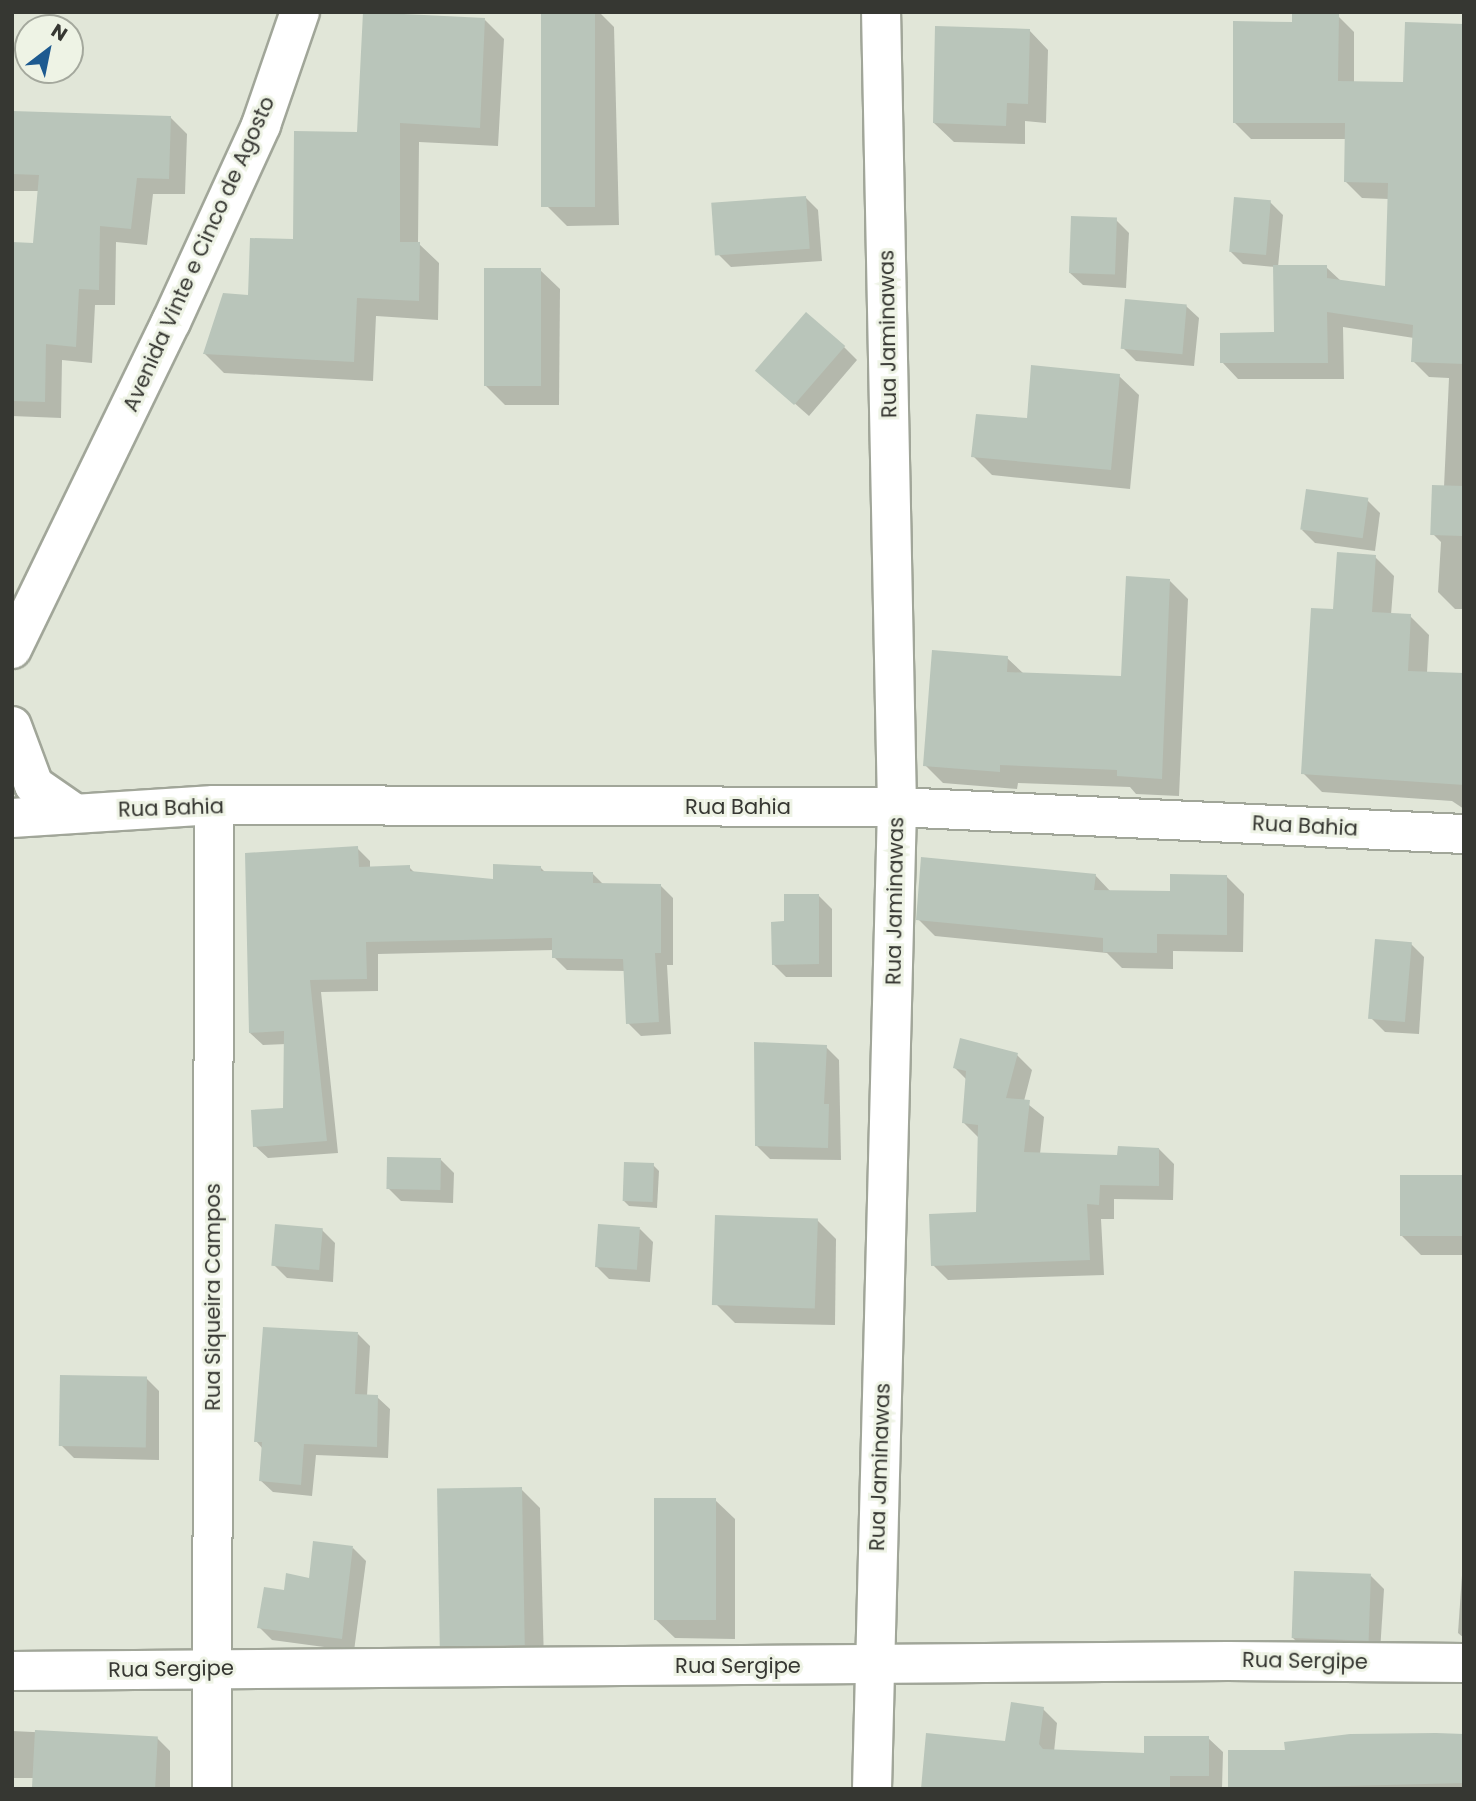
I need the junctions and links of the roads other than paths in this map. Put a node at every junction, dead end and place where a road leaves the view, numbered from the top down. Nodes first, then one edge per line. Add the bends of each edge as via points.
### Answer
1 (300, 12) edge
2 (881, 12) edge
3 (107, 455) junction
4 (12, 595) edge
5 (12, 649) edge
6 (12, 726) edge
7 (214, 805) junction
8 (897, 807) junction
9 (73, 812) junction
10 (12, 818) edge
11 (1464, 834) edge
12 (1464, 1663) edge
13 (875, 1667) junction
14 (213, 1668) junction
15 (12, 1671) edge
16 (212, 1789) edge
17 (872, 1789) edge

1 - 3 street, Avenida Vinte e Cinco de Agosto via 261,125
2 - 8 street, Rua Jaminawas
3 - 4 street, Avenida Vinte e Cinco de Agosto
3 - 5 street, Avenida Vinte e Cinco de Agosto
6 - 9 street via 34,785
7 - 8 street, Rua Bahia
7 - 9 street, Rua Bahia
7 - 14 street, Rua Siqueira Campos
8 - 11 street, Rua Bahia
8 - 13 street, Rua Jaminawas
9 - 10 street, Rua Bahia
12 - 13 street, Rua Sergipe via 1228,1661
13 - 14 street, Rua Sergipe
13 - 17 street, Rua Jaminawas
14 - 15 street, Rua Sergipe
14 - 16 street, Rua Siqueira Campos

